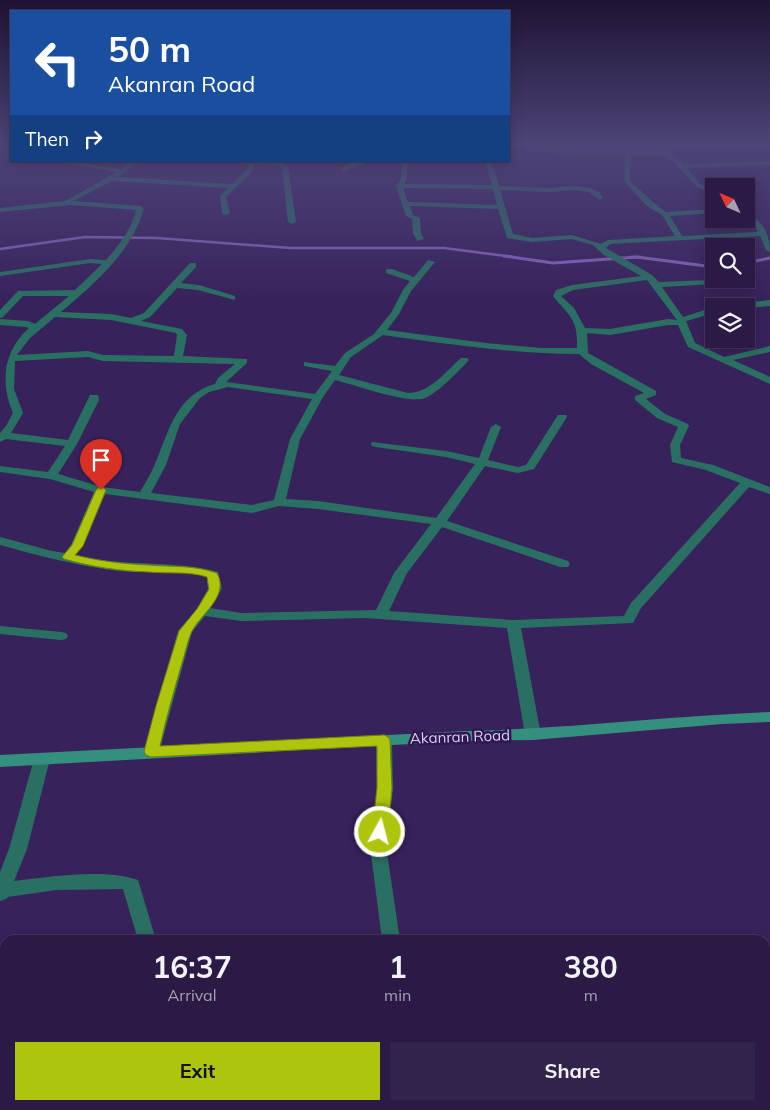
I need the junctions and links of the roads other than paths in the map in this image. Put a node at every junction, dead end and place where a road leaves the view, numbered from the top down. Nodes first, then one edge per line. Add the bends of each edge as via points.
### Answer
1 (79, 197) edge
2 (223, 197) edge
3 (289, 197) edge
4 (403, 197) edge
5 (499, 197) edge
6 (643, 197) edge
7 (69, 202) junction
8 (405, 204) junction
9 (500, 206) junction
10 (0, 210) edge
11 (705, 212) edge
12 (226, 213) dead end
13 (665, 214) junction
14 (755, 221) edge
15 (292, 222) dead end
16 (764, 234) junction
17 (680, 239) junction
18 (420, 240) dead end
19 (601, 248) junction
20 (770, 250) edge
21 (431, 262) dead end
22 (107, 263) junction
23 (193, 264) dead end
24 (389, 270) dead end
25 (0, 274) edge
26 (649, 277) junction
27 (415, 280) junction
28 (705, 282) edge
29 (175, 285) junction
30 (657, 285) junction
31 (76, 293) junction
32 (232, 298) dead end
33 (770, 303) edge
34 (755, 305) edge
35 (705, 313) edge
36 (53, 314) junction
37 (0, 315) edge
38 (132, 321) junction
39 (0, 322) edge
40 (680, 322) junction
41 (35, 328) junction
42 (582, 330) junction
43 (380, 332) junction
44 (770, 349) edge
45 (582, 351) junction
46 (0, 356) edge
47 (12, 357) junction
48 (178, 359) junction
49 (464, 360) dead end
50 (722, 360) junction
51 (307, 364) dead end
52 (334, 372) junction
53 (770, 381) edge
54 (220, 386) junction
55 (94, 397) dead end
56 (318, 397) junction
57 (5, 403) edge
58 (562, 417) dead end
59 (496, 427) dead end
60 (2, 437) edge
61 (72, 444) junction
62 (376, 444) dead end
63 (482, 462) junction
64 (0, 469) edge
65 (51, 476) junction
66 (747, 482) junction
67 (101, 490) junction
68 (770, 491) edge
69 (144, 495) junction
70 (279, 502) junction
71 (439, 522) junction
72 (0, 541) edge
73 (68, 557) junction
74 (564, 564) dead end
75 (202, 611) junction
76 (381, 614) junction
77 (513, 624) junction
78 (0, 630) edge
79 (61, 636) dead end
80 (770, 717) edge
81 (533, 735) junction
82 (384, 740) junction
83 (151, 752) junction
84 (42, 759) junction
85 (0, 760) edge
86 (1, 892) edge
87 (146, 935) edge
88 (390, 935) edge

1 - 7 street
2 - 12 street
3 - 15 street
4 - 8 street
5 - 9 street
6 - 13 street
7 - 10 street
7 - 22 street via 140,208 133,229
8 - 9 street
8 - 18 street via 410,216 416,218
9 - 19 street via 503,223 510,236 532,240 572,237 596,243
11 - 13 street
13 - 17 street
14 - 16 street
16 - 17 street
16 - 20 street
17 - 19 street via 608,242
19 - 26 street
21 - 27 street
22 - 25 street via 90,261
22 - 31 street
23 - 29 street
24 - 27 street
26 - 30 street
26 - 42 street via 559,292 556,296 571,310
27 - 43 street
28 - 30 street
29 - 32 street
29 - 38 street via 146,315
30 - 40 street
31 - 36 street
31 - 37 street via 21,293
33 - 34 street
35 - 40 street
36 - 38 street
36 - 41 street
38 - 48 street via 179,331 182,335
39 - 41 street
40 - 42 street via 610,332
40 - 50 street via 691,345
41 - 47 street
42 - 45 street
43 - 45 street via 486,346
43 - 52 street via 348,355
44 - 50 street
45 - 66 street via 594,362 652,393 639,398 661,416 684,426 675,445 676,460 709,467
46 - 47 street
47 - 48 street via 88,354 103,358
47 - 57 street
48 - 54 street via 244,361 221,380
49 - 52 street via 421,396 408,396
50 - 53 street
51 - 52 street
52 - 56 street
54 - 56 street via 228,384
54 - 69 street via 205,390 187,407
55 - 61 street
56 - 70 street via 295,439
57 - 60 street via 18,413
58 - 63 street via 530,468 518,470
59 - 63 street
60 - 61 street
61 - 65 street
62 - 63 street
63 - 71 street
64 - 65 street
65 - 67 street
66 - 68 street
66 - 77 street via 636,606 628,620
67 - 69 street
67 - 73 street via 77,546
69 - 70 street via 252,509
70 - 71 street
71 - 74 street
71 - 76 street via 390,590
72 - 73 street
73 - 75 street via 95,564 199,570 213,576 215,589
75 - 76 street via 241,617
75 - 83 street via 186,631
76 - 77 street
77 - 81 street
78 - 79 street
80 - 81 main road, Akanran Road
81 - 82 main road, Akanran Road
82 - 83 main road, Akanran Road
82 - 88 street via 385,788 378,846
83 - 84 main road, Akanran Road
84 - 85 main road, Akanran Road
84 - 86 street via 18,849
86 - 87 street via 56,883 123,882 132,885

